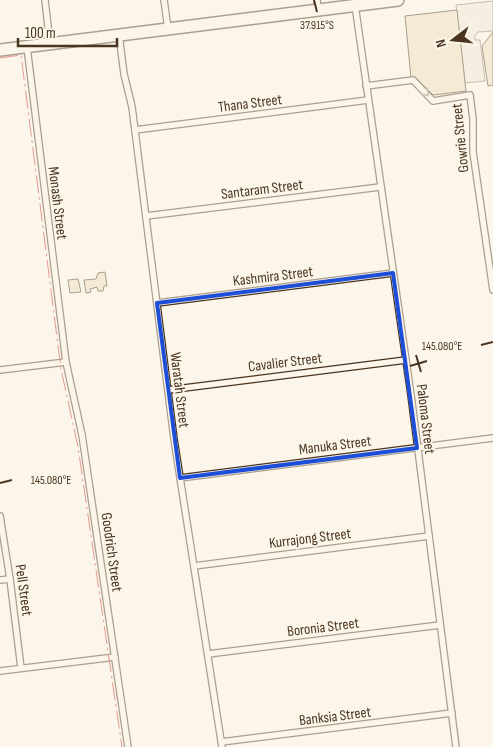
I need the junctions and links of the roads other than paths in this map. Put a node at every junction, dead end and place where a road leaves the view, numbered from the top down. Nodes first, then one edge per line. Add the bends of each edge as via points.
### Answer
1 (45, 0) edge
2 (164, 0) edge
3 (398, 0) edge
4 (317, 5) edge
5 (355, 5) junction
6 (168, 29) junction
7 (119, 35) junction
8 (50, 44) junction
9 (27, 47) junction
10 (0, 50) edge
11 (366, 86) junction
12 (368, 100) junction
13 (135, 130) junction
14 (380, 187) junction
15 (146, 216) junction
16 (393, 273) junction
17 (493, 290) edge
18 (157, 303) junction
19 (406, 360) junction
20 (66, 362) junction
21 (0, 370) edge
22 (168, 390) junction
23 (493, 438) edge
24 (417, 448) junction
25 (180, 478) junction
26 (0, 516) edge
27 (429, 536) junction
28 (194, 566) junction
29 (10, 579) junction
30 (0, 580) edge
31 (440, 625) junction
32 (208, 654) junction
33 (115, 657) junction
34 (21, 668) junction
35 (0, 670) edge
36 (452, 713) junction
37 (222, 745) edge
38 (128, 747) edge
39 (456, 747) edge

1 - 8 street
2 - 6 street
3 - 5 highway
4 - 5 highway
4 - 6 highway
5 - 11 street, Paloma Street
6 - 7 highway
7 - 8 highway
7 - 13 street, Waratah Street
8 - 9 highway
9 - 10 highway
9 - 20 street, Monash Street
11 - 12 street, Paloma Street
11 -> 17 street, Gowrie Street via 413,80 433,101 470,96 473,152
12 - 13 street, Thana Street
12 - 14 street, Paloma Street
13 - 15 street, Waratah Street
14 - 15 street, Santaram Street
14 - 16 street, Paloma Street
15 - 18 street, Waratah Street
16 - 18 street, Kashmira Street
16 - 19 street, Paloma Street
18 - 22 street, Waratah Street
19 - 22 street, Cavalier Street
19 - 24 street, Paloma Street
20 - 21 street
20 - 33 street, Goodrich Street via 82,435
22 - 25 street, Waratah Street
23 - 24 street, Manuka Street
24 - 25 street, Manuka Street
24 - 27 street, Paloma Street
25 - 28 street, Waratah Street
26 - 29 street, Pell Street
27 - 28 street, Kurrajong Street
27 - 31 street, Paloma Street
28 - 32 street, Waratah Street
29 - 30 street
29 - 34 street, Pell Street
31 - 32 street, Boronia Street
31 - 36 street, Paloma Street
32 - 37 street, Waratah Street
33 - 34 street
33 - 38 street, Goodrich Street
34 - 35 street
36 - 37 street, Banksia Street
36 - 39 street, Paloma Street

